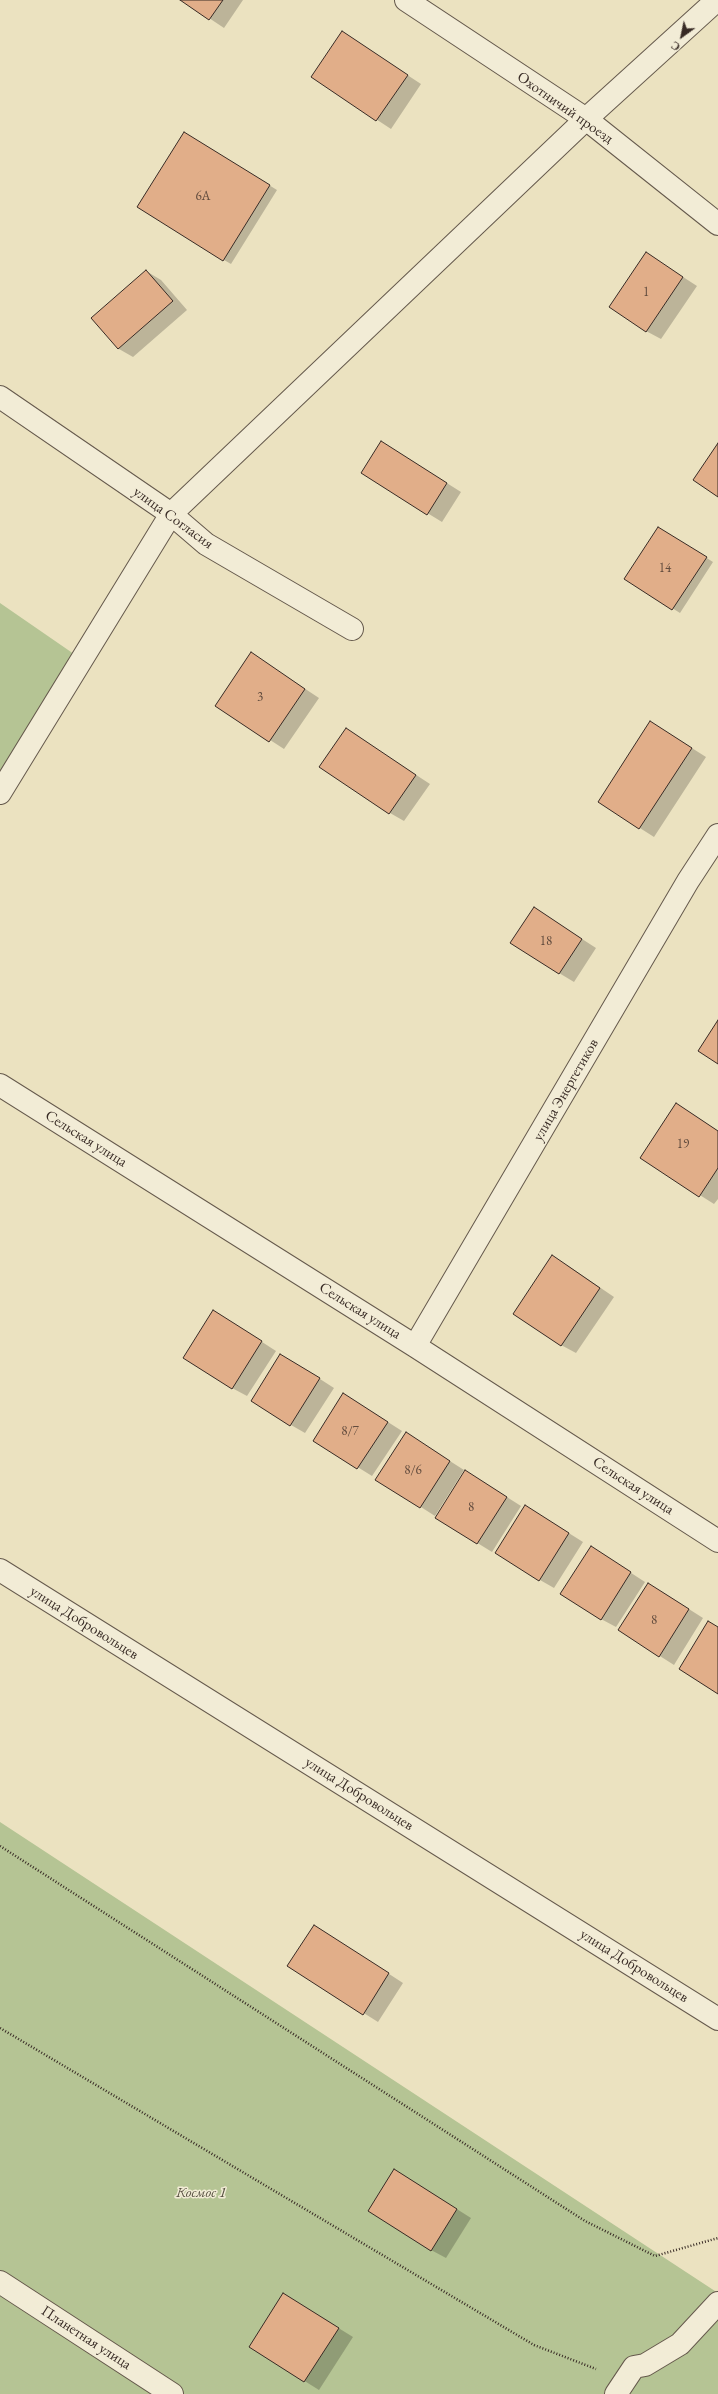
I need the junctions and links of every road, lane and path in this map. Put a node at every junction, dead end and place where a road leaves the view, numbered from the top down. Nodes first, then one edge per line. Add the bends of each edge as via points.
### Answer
1 (406, 0) edge
2 (717, 0) edge
3 (586, 119) junction
4 (718, 224) edge
5 (0, 397) edge
6 (171, 514) junction
7 (352, 630) dead end
8 (0, 793) edge
9 (718, 835) edge
10 (0, 1086) edge
11 (415, 1346) junction
12 (718, 1541) edge
13 (0, 1570) edge
14 (0, 1846) edge
15 (718, 2019) edge
16 (0, 2028) edge
17 (718, 2238) edge
18 (0, 2282) edge
19 (718, 2304) edge
20 (634, 2367) junction
21 (172, 2394) edge
22 (616, 2394) edge

1 - 3 street, Охотничий проезд
2 - 3 street
3 - 4 street, Охотничий проезд
3 - 6 street
5 - 6 street, улица Согласия
6 - 7 street, улица Согласия via 206,544
6 - 8 street
9 - 11 street, улица Энергетиков via 688,881
10 - 11 street, Сельская улица
11 - 12 street, Сельская улица
13 - 15 street, улица Добровольцев
14 - 17 path via 585,2221 655,2256
16 - 20 path via 534,2345 606,2372
18 - 21 street, Планетная улица
19 - 20 street via 680,2344 645,2365
20 - 22 street

